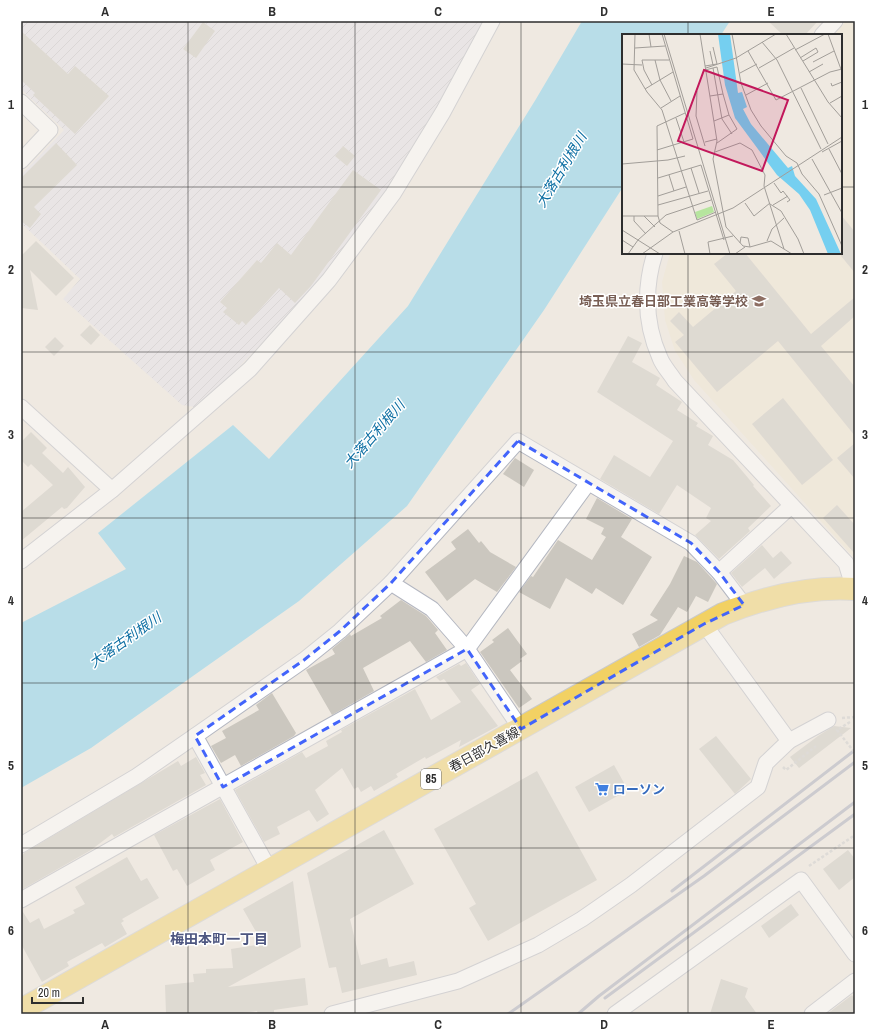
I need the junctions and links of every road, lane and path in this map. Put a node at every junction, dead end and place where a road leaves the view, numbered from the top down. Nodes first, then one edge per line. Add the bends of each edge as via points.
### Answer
1 (492, 21) edge
2 (835, 21) edge
3 (823, 34) edge
4 (21, 102) edge
5 (21, 161) edge
6 (655, 254) edge
7 (21, 407) edge
8 (588, 482) junction
9 (112, 490) junction
10 (791, 506) junction
11 (21, 561) edge
12 (719, 572) junction
13 (391, 583) junction
14 (855, 589) edge
15 (744, 605) junction
16 (704, 624) junction
17 (467, 650) junction
18 (846, 718) dead end
19 (828, 720) dead end
20 (521, 729) junction
21 (195, 736) junction
22 (789, 741) junction
23 (855, 753) edge
24 (223, 787) junction
25 (855, 835) edge
26 (21, 845) edge
27 (269, 869) junction
28 (801, 880) junction
29 (21, 900) edge
30 (855, 954) edge
31 (855, 981) edge
32 (21, 1010) edge
33 (332, 1014) edge
34 (615, 1014) edge
35 (812, 1014) edge

1 - 9 street via 443,112 393,194 329,280 250,369
2 - 3 street
4 - 5 street via 50,130
6 - 10 street via 648,284 647,309 651,333 660,359 675,381
7 - 9 street
8 - 12 street via 691,543
8 - 13 street via 518,441
8 - 17 street
9 - 11 street
10 - 12 street
10 - 14 street via 846,563
12 - 15 street
13 - 17 street via 432,609
13 - 21 street via 340,631 304,660
14 - 15 main road, 春日部久喜線 / 85 via 811,589
15 - 16 main road, 春日部久喜線 / 85
16 - 20 main road, 春日部久喜線 / 85
16 - 22 street
17 - 20 street
17 - 24 street
18 - 23 path, bridge via 850,722 837,730
19 - 22 street
20 - 27 main road, 春日部久喜線 / 85
21 - 24 street
21 - 26 street via 137,776
22 - 33 street via 766,763 758,787 631,885 582,919 538,945 458,981
24 - 27 street
24 - 29 street
25 - 28 path via 805,870
27 - 32 main road, 春日部久喜線 / 85
28 - 30 street
28 - 34 street
31 - 35 street

